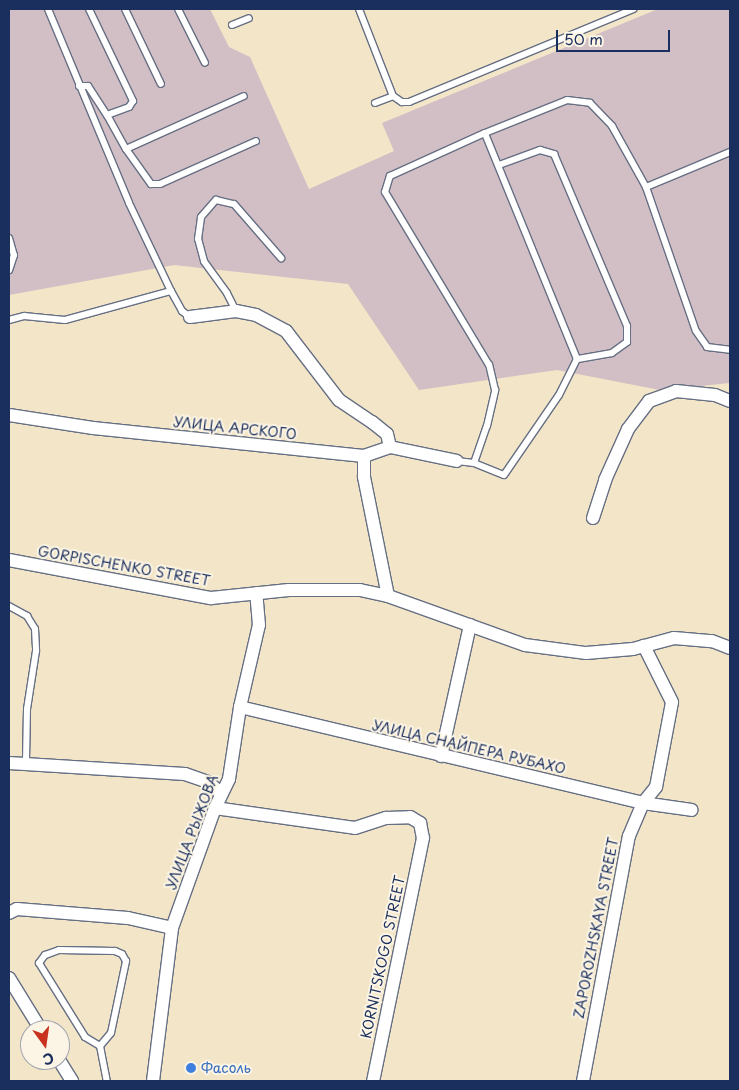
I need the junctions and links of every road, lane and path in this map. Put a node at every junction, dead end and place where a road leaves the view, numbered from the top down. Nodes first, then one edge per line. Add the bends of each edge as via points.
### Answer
1 (48, 9) edge
2 (89, 9) edge
3 (125, 9) edge
4 (178, 9) edge
5 (359, 9) edge
6 (634, 9) edge
7 (249, 18) dead end
8 (232, 26) dead end
9 (205, 63) dead end
10 (161, 84) dead end
11 (79, 86) junction
12 (244, 96) dead end
13 (393, 96) junction
14 (375, 103) dead end
15 (108, 115) junction
16 (485, 133) junction
17 (256, 141) dead end
18 (126, 149) junction
19 (730, 152) edge
20 (498, 165) junction
21 (646, 187) junction
22 (9, 238) edge
23 (281, 258) dead end
24 (9, 270) edge
25 (171, 291) junction
26 (236, 311) junction
27 (190, 317) joint
28 (9, 320) edge
29 (730, 350) edge
30 (577, 359) junction
31 (730, 401) edge
32 (9, 415) edge
33 (390, 447) junction
34 (364, 456) junction
35 (457, 461) joint
36 (474, 463) junction
37 (593, 518) dead end
38 (9, 560) edge
39 (256, 593) junction
40 (388, 596) junction
41 (9, 606) edge
42 (470, 625) junction
43 (644, 646) junction
44 (730, 648) edge
45 (240, 707) junction
46 (441, 756) junction
47 (9, 762) edge
48 (26, 763) junction
49 (222, 794) junction
50 (642, 803) junction
51 (215, 808) junction
52 (692, 810) dead end
53 (9, 913) edge
54 (172, 928) junction
55 (9, 978) edge
56 (35, 1020) edge
57 (100, 1046) junction
58 (65, 1070) edge
59 (72, 1081) edge
60 (107, 1081) edge
61 (153, 1081) edge
62 (373, 1081) edge
63 (583, 1081) edge

1 - 11 lane
2 - 15 lane via 133,102 129,107
3 - 10 lane
4 - 9 lane
5 - 13 lane
6 - 13 lane via 409,102
7 - 8 lane
11 - 15 lane via 88,86
11 - 25 lane
12 - 18 lane
13 - 14 lane
15 - 18 lane
16 - 20 lane
16 - 21 lane via 567,100 590,103 612,126
16 - 36 lane via 390,176 385,192 489,365 495,390
17 - 18 lane via 160,184 151,184
19 - 21 lane
20 - 30 lane
20 - 30 lane via 540,150 554,154 627,326 627,342 612,353
21 - 29 lane via 696,331 707,347
22 - 24 lane via 14,255
23 - 26 lane via 234,204 216,200 201,217 198,239 204,261
25 - 27 lane via 182,311
25 - 28 lane via 64,320 24,316
26 - 27 street
26 - 33 street via 256,315 286,331 339,400 387,434
30 - 36 lane via 559,395 504,475
31 - 37 street via 715,395 676,391 650,401 628,429
32 - 34 street, УЛИЦА АРСКОГО via 93,428
33 - 34 street, УЛИЦА АРСКОГО
33 - 35 street
34 - 40 street via 364,477
35 - 36 lane
38 - 39 street, GORPISCHENKO STREET via 211,598
39 - 40 street, GORPISCHENKO STREET via 360,590
39 - 45 street, УЛИЦА РЫЖОВА via 259,625
40 - 42 street, GORPISCHENKO STREET
41 - 48 lane via 27,616 35,630 36,651 27,709
42 - 43 street, GORPISCHENKO STREET via 525,645 577,652
42 - 46 street
43 - 44 street, GORPISCHENKO STREET via 674,638 712,641
43 - 50 street, ZAPOROZHSKAYA STREET via 672,702 656,787
45 - 46 street, УЛИЦА СНАЙПЕРА РУБАХО
45 - 49 street, УЛИЦА РЫЖОВА via 229,779
46 - 50 street, УЛИЦА СНАЙПЕРА РУБАХО
47 - 48 street
48 - 49 street via 185,774 208,782
49 - 51 street, УЛИЦА РЫЖОВА
50 - 52 street, УЛИЦА СНАЙПЕРА РУБАХО
50 - 63 street, ZAPOROZHSKAYA STREET via 629,836
51 - 54 street, УЛИЦА РЫЖОВА
51 - 62 street, KORNITSKOGO STREET via 355,828 386,818 410,817 420,823 422,838
53 - 54 street via 17,909 119,917
54 - 61 street, УЛИЦА РЫЖОВА
55 - 56 street
57 - 57 lane via 85,1037 40,963 45,956 59,950 115,951 122,954 126,962 111,1033
57 - 60 lane
58 - 59 street

